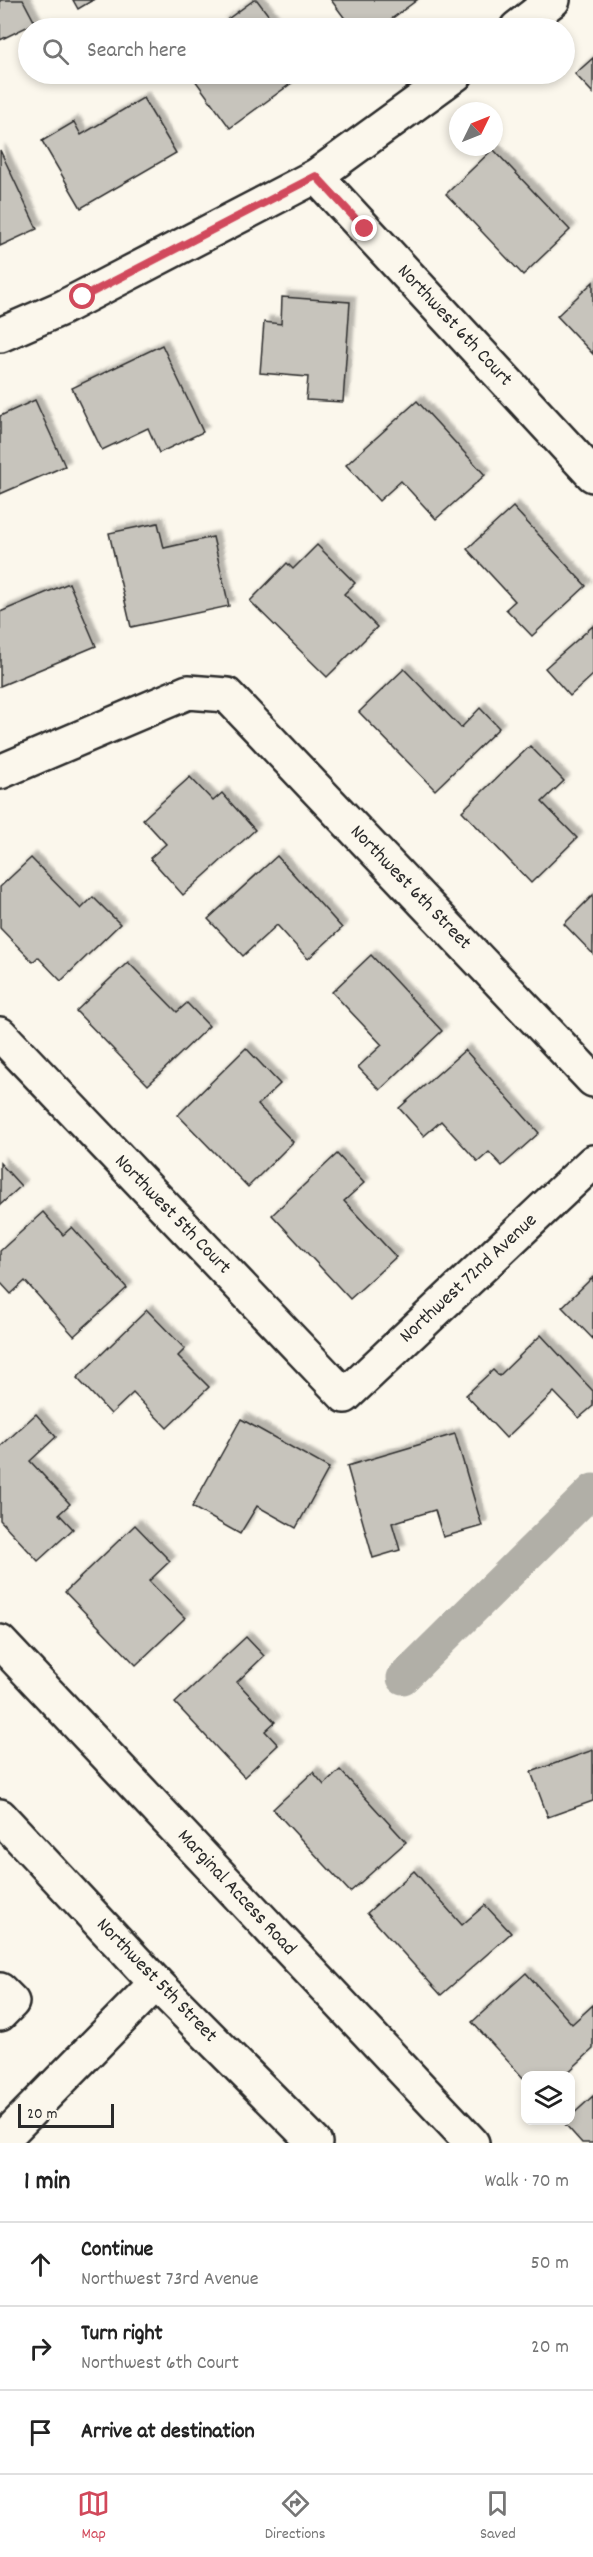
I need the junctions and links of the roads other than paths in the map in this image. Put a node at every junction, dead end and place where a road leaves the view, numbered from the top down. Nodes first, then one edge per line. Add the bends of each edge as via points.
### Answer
1 (553, 0) edge
2 (530, 18) edge
3 (442, 84) edge
4 (316, 176) junction
5 (0, 335) edge
6 (593, 475) edge
7 (0, 772) edge
8 (0, 1034) edge
9 (593, 1080) edge
10 (593, 1162) edge
11 (345, 1396) joint
12 (0, 1642) edge
13 (0, 1816) edge
14 (156, 1983) junction
15 (0, 1989) edge
16 (0, 2014) edge
17 (0, 2142) edge
18 (315, 2143) edge
19 (472, 2143) edge

1 - 2 street
3 - 4 street
4 - 5 street via 62,308
4 - 6 street, Northwest 6th Court
7 - 9 street, Northwest 6th Street via 188,692 227,695
8 - 11 street, Northwest 5th Court
10 - 11 street, Northwest 72nd Avenue
12 - 19 street, Marginal Access Road
13 - 14 street, Northwest 5th Street
14 - 17 street
14 - 18 street, Northwest 5th Street
15 - 16 street via 12,2002

